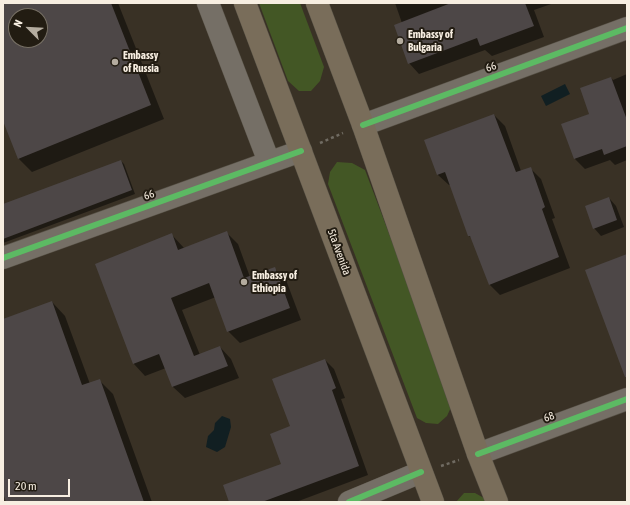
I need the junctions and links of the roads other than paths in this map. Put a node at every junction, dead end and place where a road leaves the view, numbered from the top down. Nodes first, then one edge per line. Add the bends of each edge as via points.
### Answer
1 (208, 3) edge
2 (245, 3) edge
3 (317, 3) edge
4 (627, 28) edge
5 (363, 125) junction
6 (301, 151) junction
7 (269, 162) junction
8 (3, 258) edge
9 (627, 399) edge
10 (478, 454) junction
11 (421, 472) junction
12 (349, 502) edge
13 (433, 502) edge
14 (497, 502) edge

1 - 7 street
2 - 6 highway, 5ta Avenida
3 - 5 highway
4 - 5 street, 66
5 - 10 highway
6 - 7 street, 66
6 - 11 highway, 5ta Avenida
7 - 8 street, 66
9 - 10 street, 68
10 - 14 highway
11 - 12 street
11 - 13 highway, 5ta Avenida

